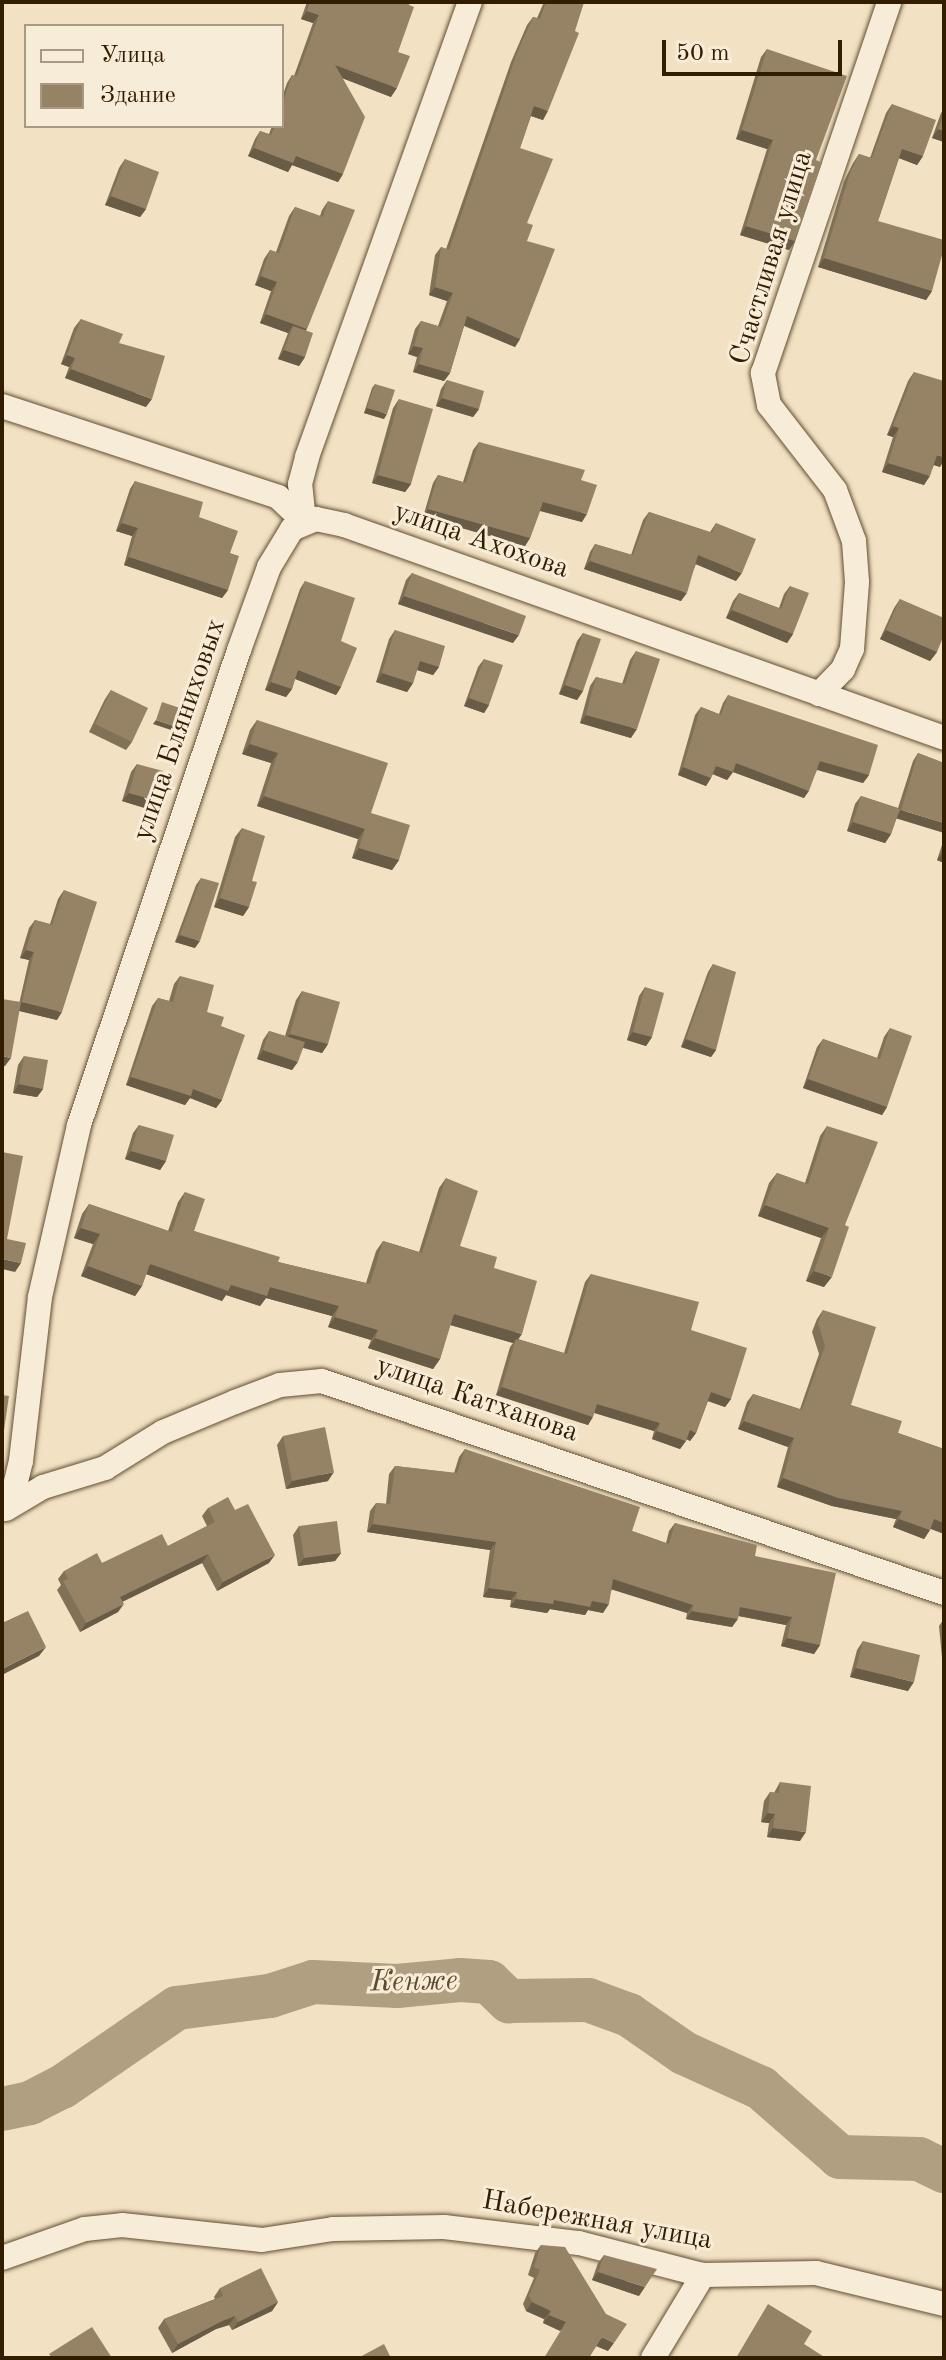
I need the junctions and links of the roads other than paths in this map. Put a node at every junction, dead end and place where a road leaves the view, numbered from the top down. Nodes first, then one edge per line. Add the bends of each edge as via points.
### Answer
1 (470, 2) edge
2 (889, 2) edge
3 (2, 406) edge
4 (304, 521) junction
5 (819, 694) junction
6 (944, 738) edge
7 (7, 1508) edge
8 (944, 1593) edge
9 (2, 2258) edge
10 (703, 2275) junction
11 (944, 2304) edge
12 (653, 2358) edge

1 - 4 street via 307,457 300,484
2 - 5 street, Счастливая улица via 763,373 769,405 835,490 854,541 852,649 843,669
3 - 4 street via 278,497
4 - 5 street, улица Ахохова via 329,521 414,548
4 - 7 street, улица Бляниховых via 282,539 269,567 79,1125 40,1297 21,1461
5 - 6 street, улица Ахохова
7 - 8 street, улица Катханова via 87,1476 163,1432 256,1393 322,1381
9 - 10 street, Набережная улица via 85,2229 122,2225 262,2240 333,2229 444,2227 579,2243
10 - 11 street, Набережная улица via 816,2273
10 - 12 street

